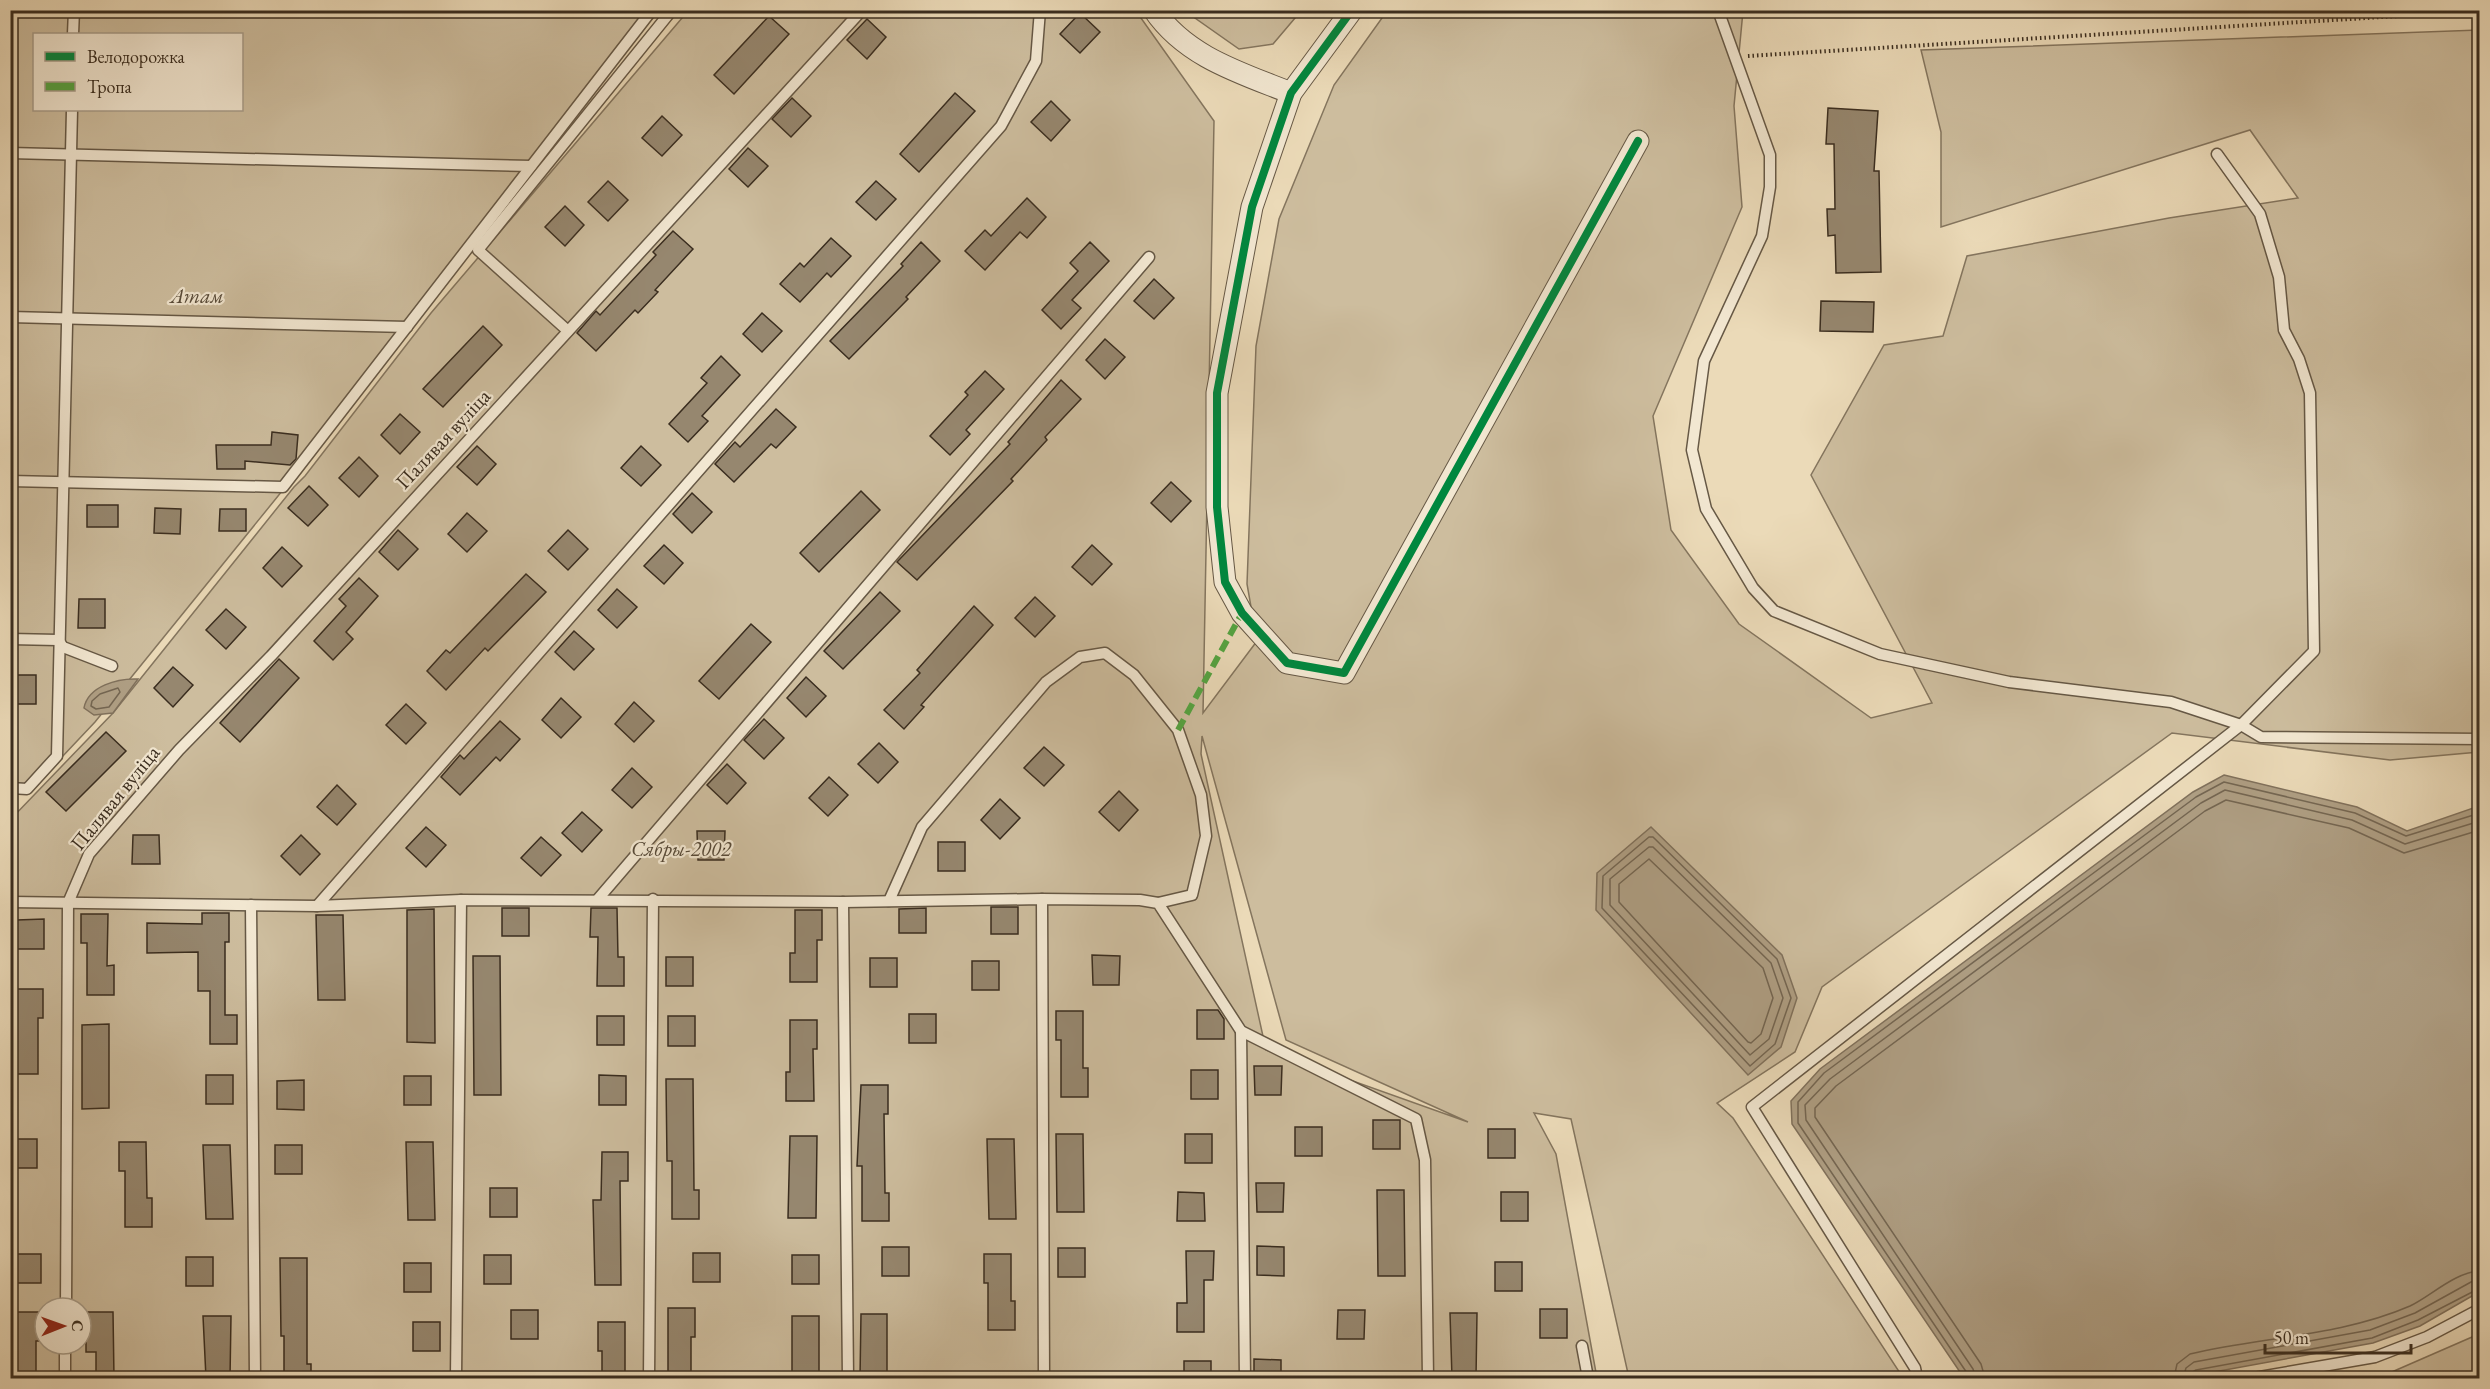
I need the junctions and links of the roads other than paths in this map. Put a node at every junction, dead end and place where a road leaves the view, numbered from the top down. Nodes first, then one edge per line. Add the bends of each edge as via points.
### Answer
1 (74, 10) edge
2 (602, 10) edge
3 (672, 10) edge
4 (862, 10) edge
5 (1040, 10) edge
6 (1154, 10) edge
7 (1352, 10) edge
8 (1718, 10) edge
9 (652, 11) edge
10 (73, 33) edge
11 (1292, 93) junction
12 (72, 111) edge
13 (1638, 141) dead end
14 (10, 153) edge
15 (2217, 154) dead end
16 (71, 155) junction
17 (531, 166) junction
18 (1149, 257) dead end
19 (10, 317) edge
20 (66, 319) junction
21 (407, 327) junction
22 (568, 331) junction
23 (10, 481) edge
24 (63, 483) junction
25 (10, 639) edge
26 (58, 640) junction
27 (111, 666) dead end
28 (2241, 725) junction
29 (2480, 739) edge
30 (10, 788) edge
31 (598, 899) junction
32 (653, 899) junction
33 (1042, 899) junction
34 (462, 900) junction
35 (889, 901) junction
36 (10, 902) edge
37 (843, 902) junction
38 (68, 903) junction
39 (1158, 903) junction
40 (251, 905) junction
41 (317, 906) junction
42 (1241, 1030) junction
43 (66, 1296) edge
44 (2480, 1308) edge
45 (1582, 1346) dead end
46 (65, 1356) edge
47 (65, 1378) edge
48 (255, 1378) edge
49 (456, 1378) edge
50 (650, 1378) edge
51 (848, 1378) edge
52 (1044, 1378) edge
53 (1245, 1378) edge
54 (1428, 1378) edge
55 (1588, 1378) edge
56 (1917, 1378) edge
57 (2254, 1378) edge

1 - 10 lane
2 - 9 lane
3 - 22 lane via 478,250
4 - 22 lane, Палявая вуліца
5 - 41 lane via 1036,61 1000,126
6 - 11 street via 1164,25 1208,60
7 - 11 street
8 - 28 lane via 1770,155 1770,187 1762,236 1704,361 1692,450 1706,509 1753,588 1774,611 1880,654 2009,682 2171,702
9 - 17 lane
11 - 13 street via 1252,207 1217,393 1217,507 1225,582 1242,613 1287,663 1344,673
12 - 16 lane
14 - 16 lane
15 - 28 lane via 2260,214 2279,277 2284,330 2300,358 2310,393 2314,651
16 - 17 lane
16 - 20 lane
17 - 21 lane
18 - 31 lane
19 - 20 lane
20 - 21 lane
20 - 24 lane
21 - 24 lane via 283,487
22 - 38 lane, Палявая вуліца via 279,647 179,750 88,854
23 - 24 lane
24 - 26 lane
25 - 26 lane
26 - 27 lane via 63,647
26 - 30 lane via 57,756 27,789
28 - 29 lane via 2261,736
28 - 56 lane via 1752,1107 1915,1368
31 - 32 lane
31 - 34 lane
32 - 37 lane
32 - 50 lane
33 - 35 lane
33 - 39 lane
33 - 52 lane
34 - 41 lane
34 - 49 lane
35 - 37 lane
35 - 39 lane via 922,827 1046,682 1080,657 1105,653 1134,675 1178,730 1201,795 1206,836 1192,895
36 - 38 lane
37 - 51 lane
38 - 40 lane
38 - 43 lane
39 - 42 lane
40 - 41 lane
40 - 48 lane
42 - 53 lane
42 - 54 lane via 1416,1119 1425,1160
44 - 57 lane via 2427,1337 2374,1357
45 - 55 lane
46 - 47 lane

